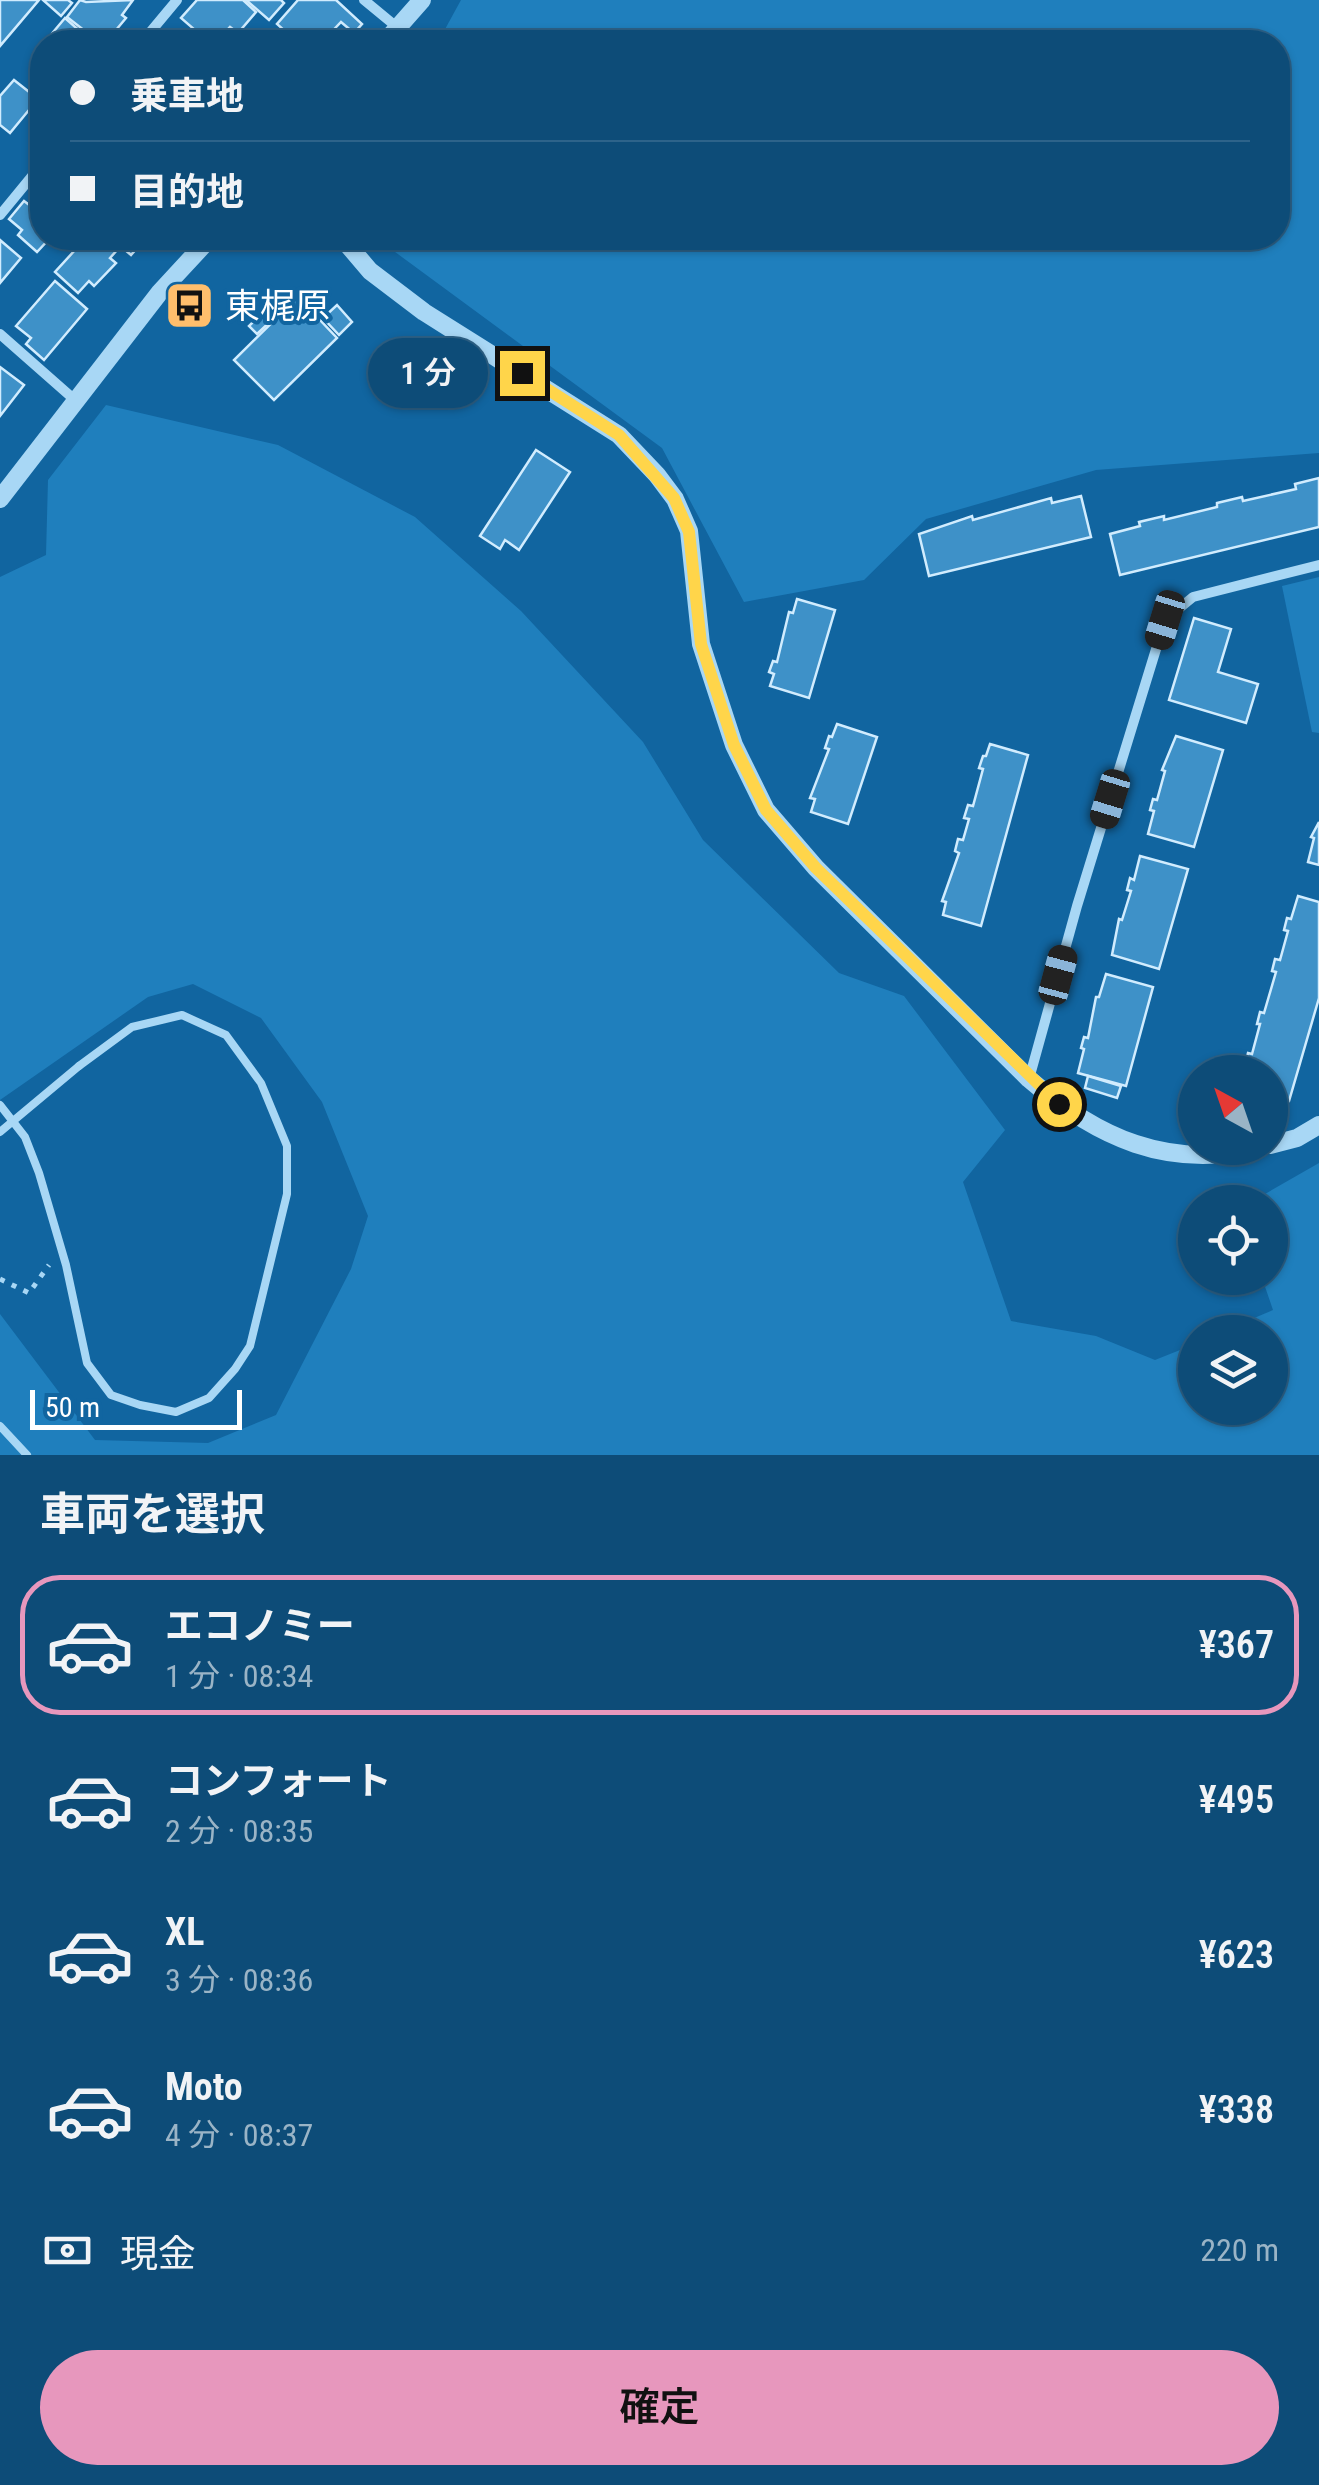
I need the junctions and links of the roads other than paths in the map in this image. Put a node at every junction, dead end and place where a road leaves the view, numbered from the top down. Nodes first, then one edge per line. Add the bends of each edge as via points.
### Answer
1 (177, 0) edge
2 (364, 0) edge
3 (422, 0) edge
4 (152, 30) edge
5 (388, 30) edge
6 (396, 30) edge
7 (30, 179) edge
8 (0, 215) edge
9 (199, 250) edge
10 (352, 250) edge
11 (0, 334) edge
12 (76, 401) junction
13 (0, 499) edge
14 (1319, 565) edge
15 (1030, 1079) junction
16 (0, 1105) edge
17 (1319, 1126) edge
18 (0, 1132) edge
19 (1288, 1140) edge
20 (1178, 1151) edge
21 (0, 1426) edge
22 (28, 1455) edge

1 - 4 street
2 - 5 street
3 - 6 street
7 - 8 street
9 - 12 street
10 - 15 street via 424,312 619,435 657,475 689,532 701,644 734,745 766,810
11 - 12 street
12 - 13 street
14 - 15 street via 1193,597 1165,620
15 - 20 street via 1096,1128
16 - 18 lane, bridge via 25,1137 62,1252 87,1363 111,1396 140,1405 176,1412 209,1398 250,1346 287,1194 287,1146 261,1083 226,1035 182,1015 132,1028 79,1066
17 - 19 street
21 - 22 lane

